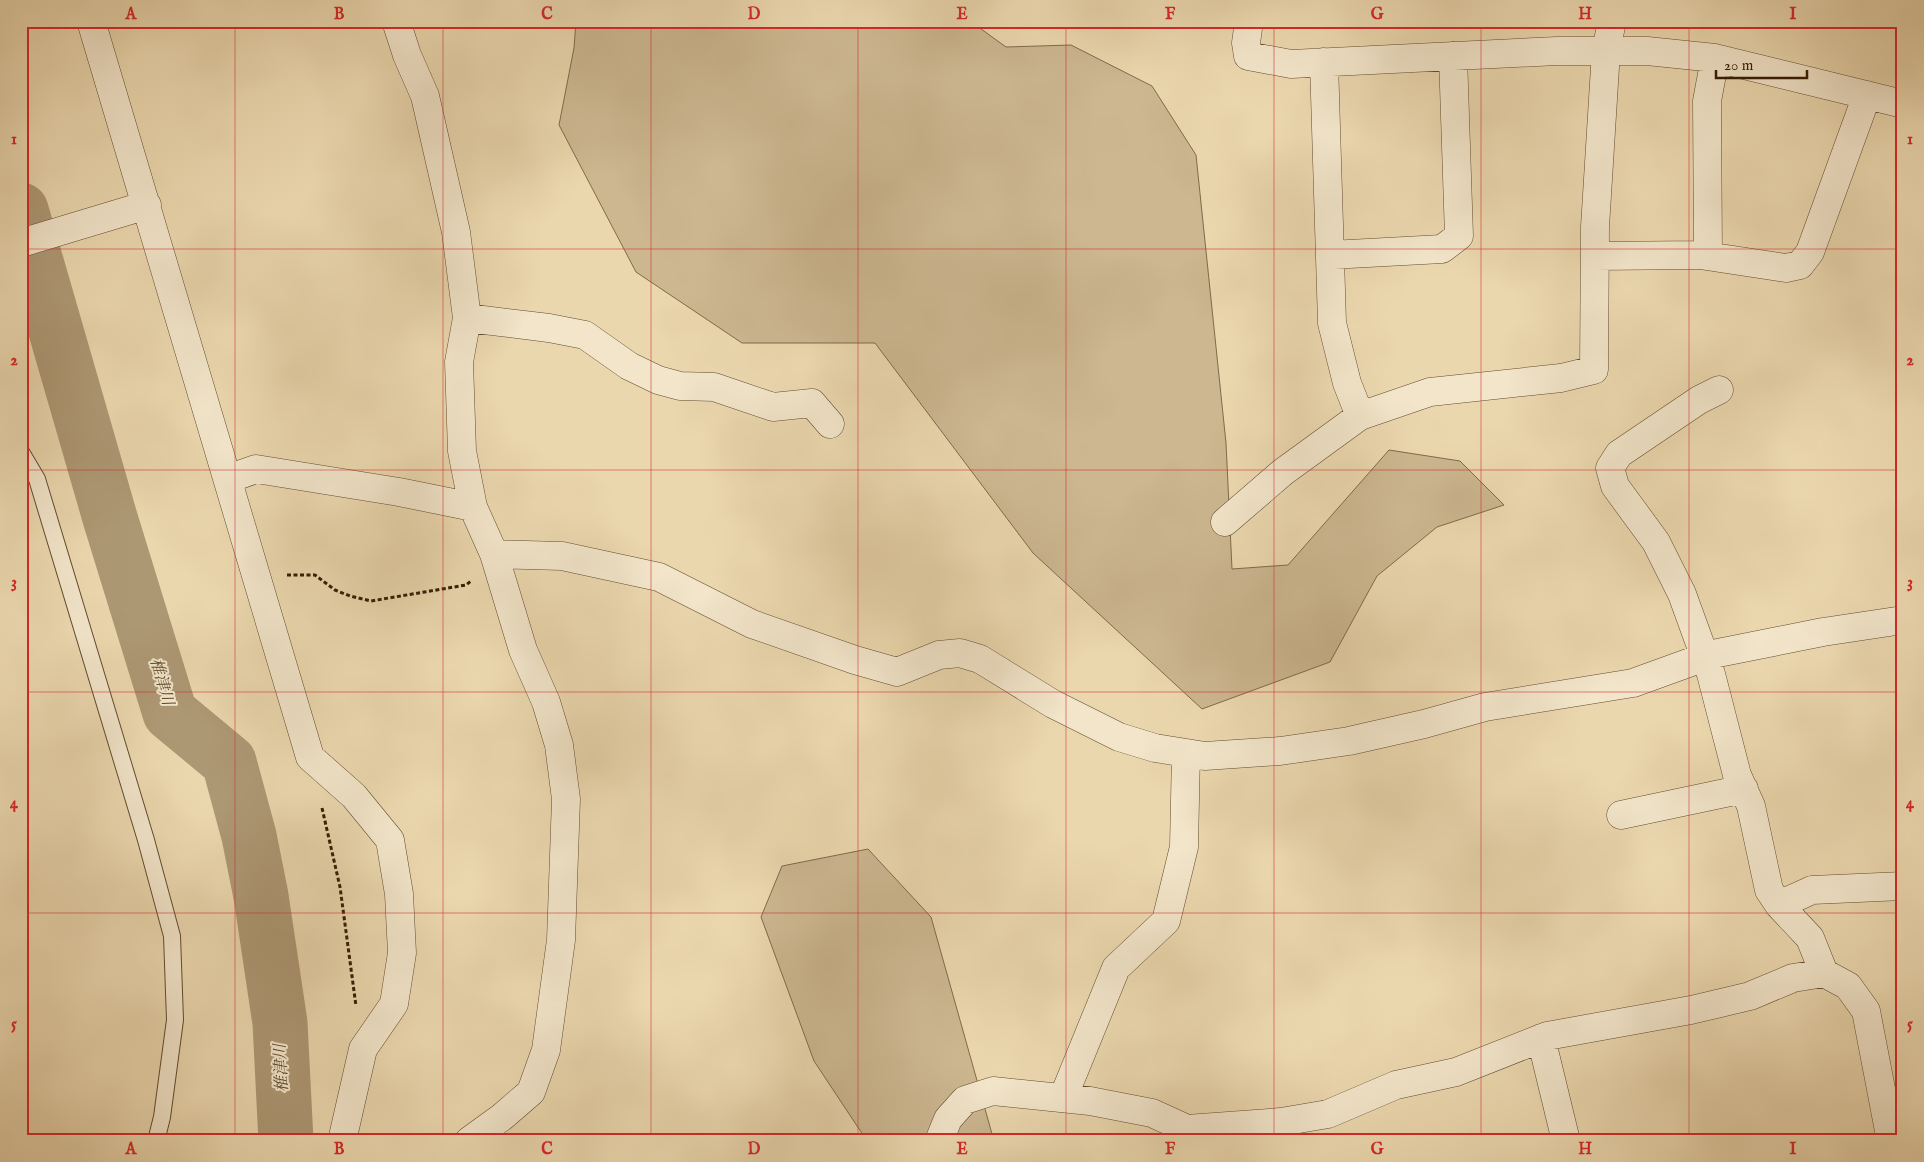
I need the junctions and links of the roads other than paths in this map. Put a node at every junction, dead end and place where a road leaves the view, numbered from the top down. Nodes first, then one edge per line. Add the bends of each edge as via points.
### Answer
1 (91, 21) edge
2 (396, 21) edge
3 (1249, 21) edge
4 (1612, 21) edge
5 (1606, 51) junction
6 (1453, 56) junction
7 (1715, 58) junction
8 (1324, 62) junction
9 (1866, 95) junction
10 (1903, 104) edge
11 (147, 205) junction
12 (21, 243) edge
13 (1330, 256) junction
14 (1595, 256) junction
15 (1708, 256) junction
16 (467, 318) junction
17 (1719, 390) dead end
18 (1360, 416) junction
19 (830, 424) dead end
20 (21, 452) edge
21 (228, 479) junction
22 (474, 507) junction
23 (1225, 522) dead end
24 (495, 559) junction
25 (1903, 620) edge
26 (1703, 657) junction
27 (1186, 753) junction
28 (1744, 789) junction
29 (1621, 815) dead end
30 (1903, 886) edge
31 (1779, 905) junction
32 (1824, 973) junction
33 (1541, 1038) junction
34 (1063, 1098) junction
35 (1251, 1133) edge
36 (156, 1141) edge
37 (342, 1141) edge
38 (469, 1141) edge
39 (939, 1141) edge
40 (1566, 1141) edge
41 (1891, 1141) edge

1 - 11 street
2 - 16 street via 425,96 456,232
3 - 8 street via 1248,56 1291,64
4 - 5 street
5 - 6 street
5 - 7 street via 1646,50
5 - 14 street
6 - 8 street
6 - 13 street via 1459,236 1442,249
7 - 9 street
7 - 15 street via 1707,101
8 - 13 street
9 - 10 street
9 - 15 street via 1810,252 1800,265 1786,268
11 - 12 street
11 - 21 street
13 - 18 street via 1332,323 1347,383
14 - 15 street
14 - 18 street via 1594,370 1561,378 1430,392
16 - 19 street via 585,335 629,366 658,380 680,386 714,388 772,407 812,403
16 - 22 street via 459,362 462,450
17 - 26 street via 1698,400 1619,454 1610,468 1615,486 1656,542 1682,594
18 - 23 street via 1283,472
20 - 36 lane via 37,479 172,936 175,1020
21 - 22 street via 256,469
21 - 37 street via 310,757 354,796 390,840 400,894 402,953 394,1004 363,1049
22 - 24 street
24 - 27 street via 562,556 660,577 752,624 897,672 939,655 960,653 980,659 1053,704 1119,737
24 - 38 street via 523,650 546,702 559,745 566,799 562,930 546,1050 531,1092
25 - 26 street via 1823,632
26 - 27 street via 1633,683 1485,707 1349,741 1261,752 1205,756
26 - 28 street via 1711,674 1737,775
27 - 34 street via 1184,847 1166,921 1116,968
28 - 29 street
28 - 31 street via 1751,806 1769,890
30 - 31 street via 1812,890
31 - 32 street via 1810,938
32 - 33 street via 1792,978 1750,996 1691,1010
32 - 41 street via 1848,986 1866,1010
33 - 35 street via 1456,1072 1396,1085 1328,1114 1281,1122
33 - 40 street
34 - 35 street via 1152,1114 1187,1129
34 - 39 street via 993,1091 965,1100 948,1118

